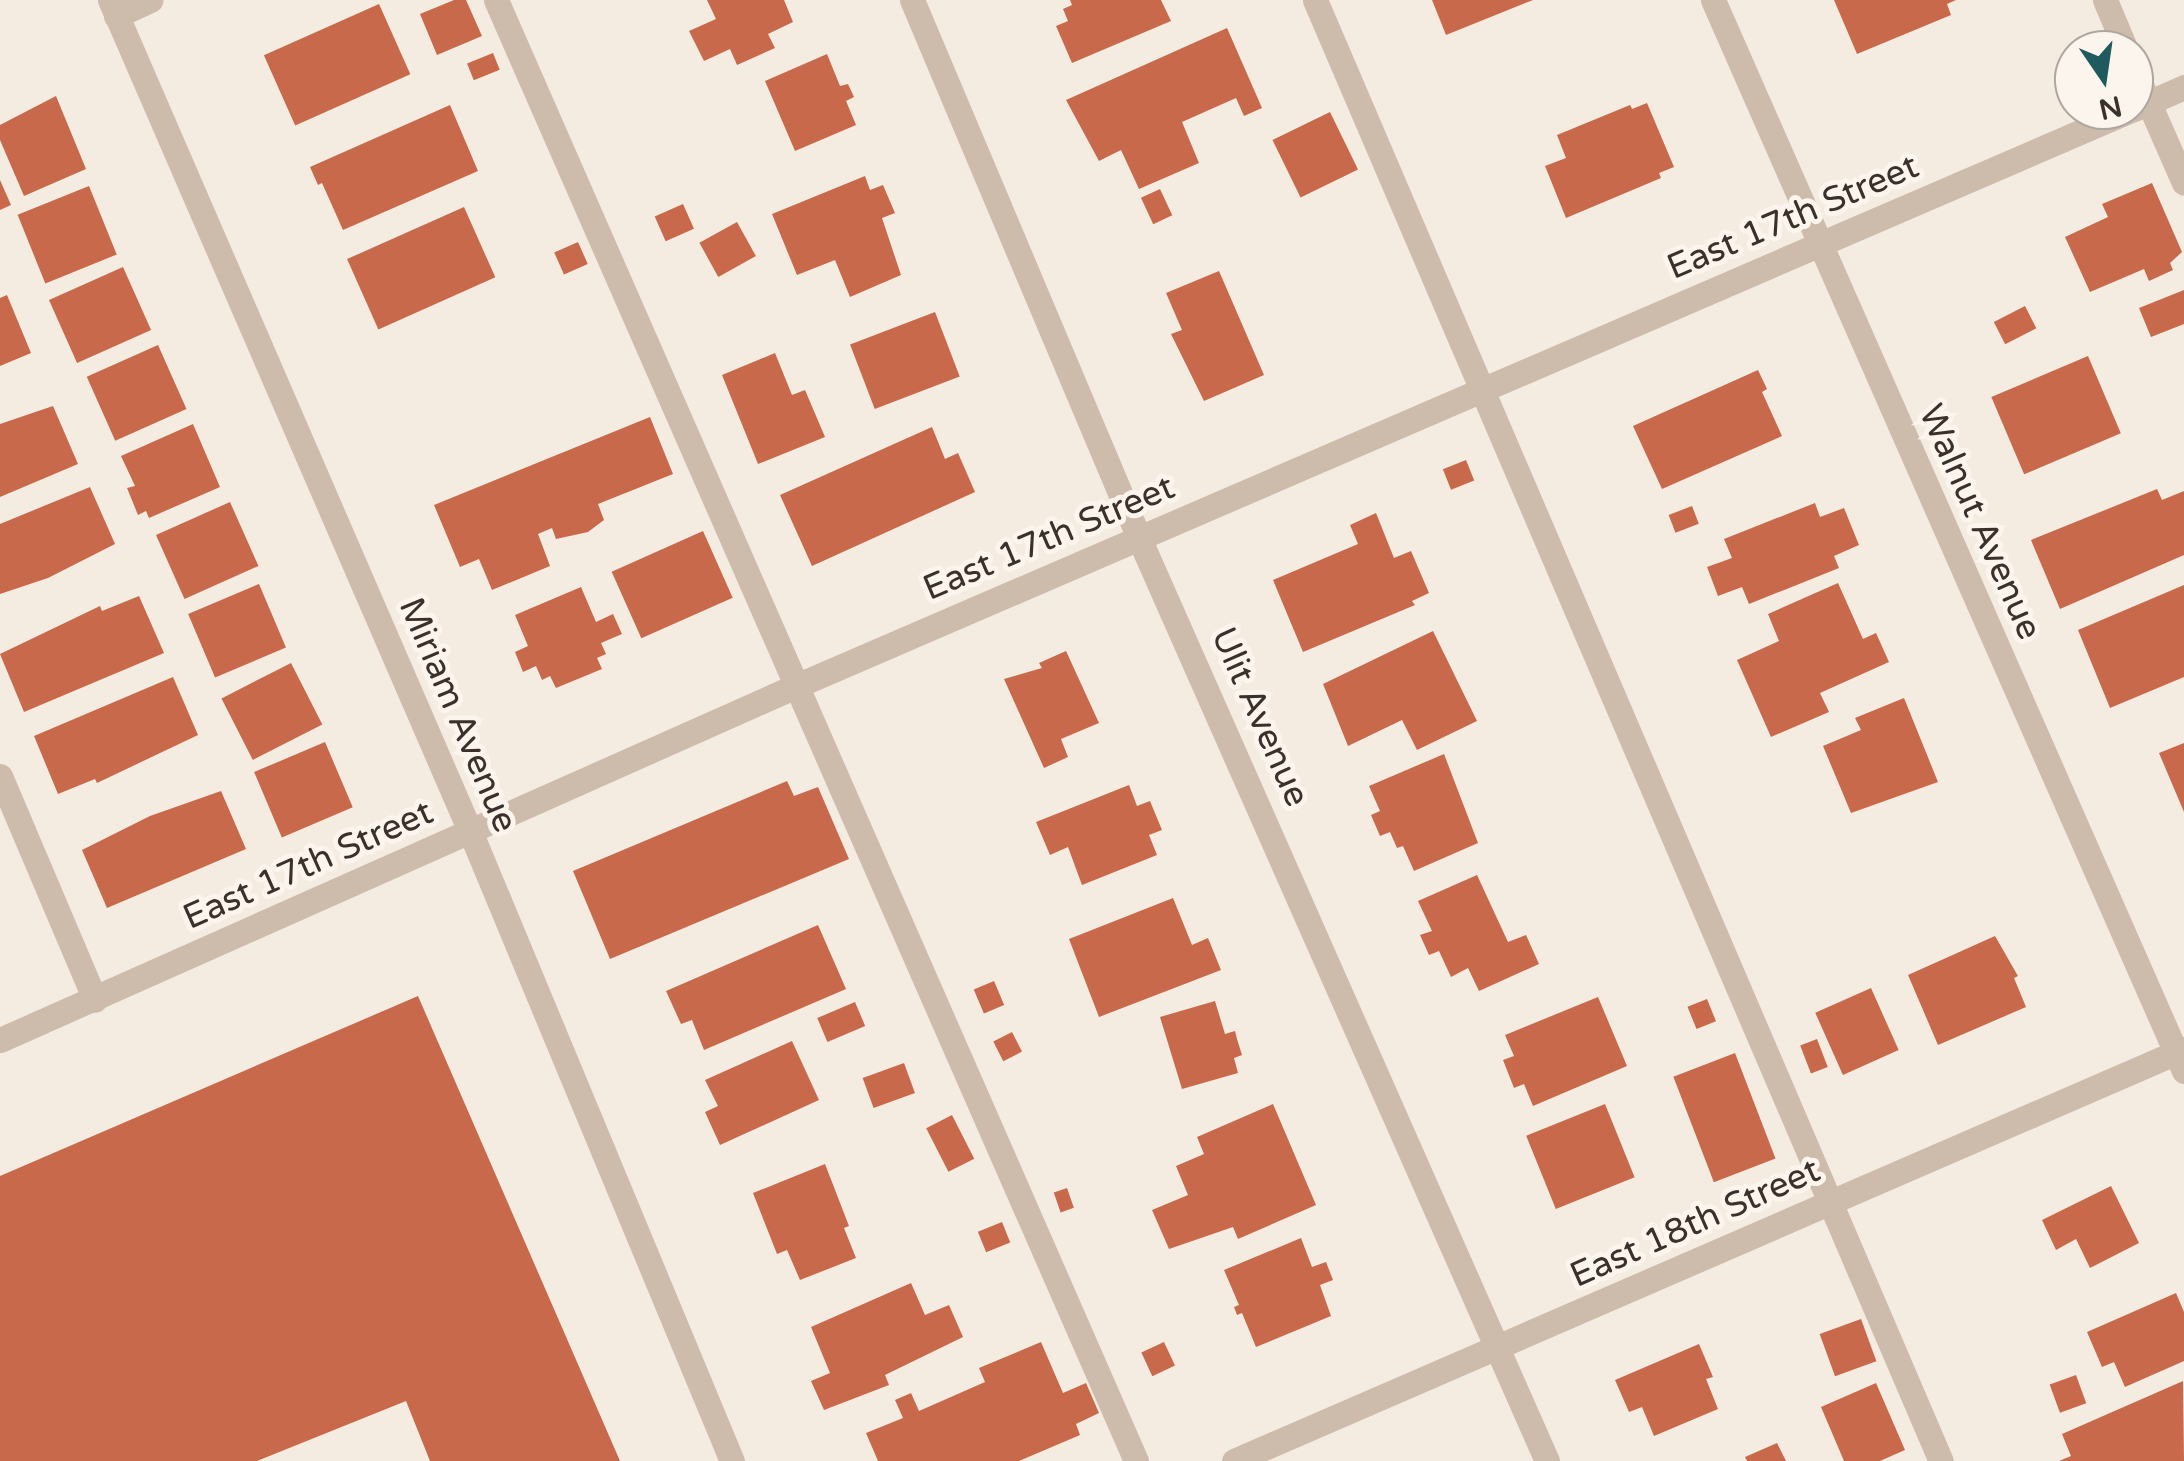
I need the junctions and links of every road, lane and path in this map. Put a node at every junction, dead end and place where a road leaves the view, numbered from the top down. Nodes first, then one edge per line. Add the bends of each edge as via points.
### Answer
1 (150, 0) edge
2 (496, 0) edge
3 (912, 0) edge
4 (1315, 0) edge
5 (1713, 0) edge
6 (2105, 0) edge
7 (113, 8) edge
8 (2118, 30) edge
9 (2184, 87) edge
10 (2154, 100) edge
11 (2085, 130) edge
12 (2152, 130) edge
13 (2184, 182) edge
14 (1820, 244) junction
15 (1482, 390) junction
16 (1139, 538) junction
17 (796, 686) junction
18 (0, 776) edge
19 (470, 831) junction
20 (96, 1000) junction
21 (0, 1040) edge
22 (2181, 1058) edge
23 (1830, 1202) junction
24 (1499, 1347) junction
25 (732, 1461) edge
26 (1136, 1461) edge
27 (1234, 1461) edge
28 (1548, 1461) edge
29 (1941, 1461) edge

1 - 7 street
2 - 17 street
3 - 16 street, Ulit Avenue
4 - 15 street
5 - 14 street, Walnut Avenue
6 - 8 street
7 - 19 street, Miriam Avenue
9 - 10 street, East 17th Street
11 - 14 street, East 17th Street
12 - 13 street
14 - 15 street, East 17th Street
14 - 22 street, Walnut Avenue
15 - 16 street, East 17th Street
15 - 23 street
16 - 17 street, East 17th Street
16 - 24 street, Ulit Avenue
17 - 19 street, East 17th Street
17 - 26 street
18 - 20 street
19 - 20 street, East 17th Street
19 - 25 street, Miriam Avenue
20 - 21 street, East 17th Street
22 - 23 street, East 18th Street
23 - 24 street, East 18th Street
23 - 29 street
24 - 27 street, East 18th Street
24 - 28 street, Ulit Avenue

